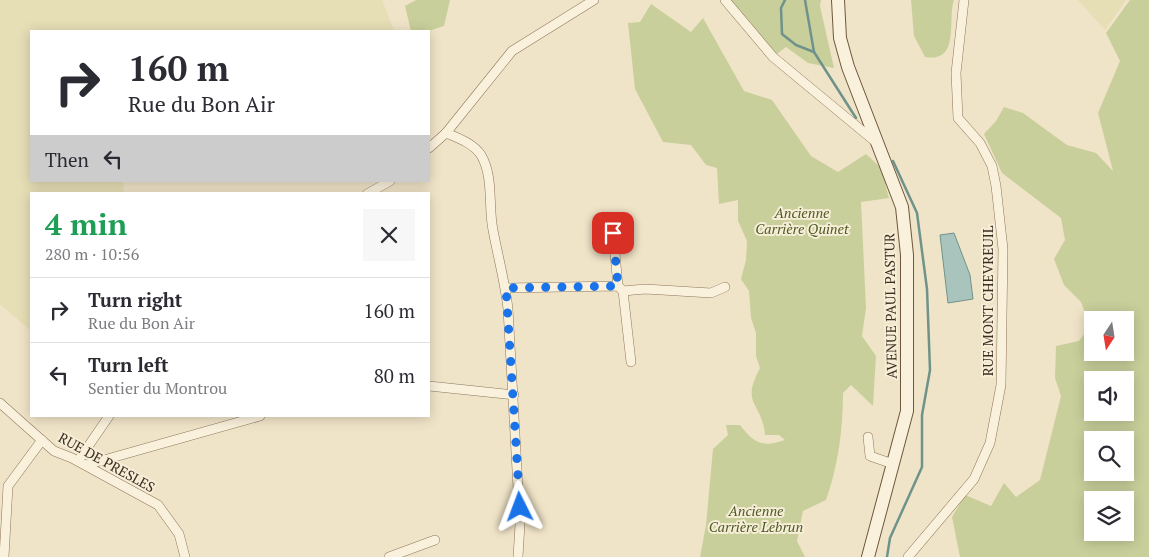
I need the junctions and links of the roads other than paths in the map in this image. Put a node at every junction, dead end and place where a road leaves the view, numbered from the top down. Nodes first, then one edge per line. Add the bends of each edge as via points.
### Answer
1 (594, 0) edge
2 (725, 0) edge
3 (838, 0) edge
4 (964, 0) edge
5 (446, 133) junction
6 (879, 144) junction
7 (430, 147) edge
8 (388, 182) edge
9 (371, 192) edge
10 (613, 233) dead end
11 (725, 287) dead end
12 (506, 288) junction
13 (621, 289) junction
14 (631, 362) dead end
15 (430, 386) edge
16 (514, 395) junction
17 (0, 402) edge
18 (108, 417) edge
19 (256, 417) edge
20 (868, 437) dead end
21 (42, 440) junction
22 (82, 463) junction
23 (893, 464) junction
24 (435, 540) dead end
25 (4, 557) edge
26 (185, 557) edge
27 (389, 557) edge
28 (518, 557) edge
29 (868, 557) edge
30 (908, 557) edge

1 - 5 street via 512,51
2 - 6 street via 773,57
3 - 6 main road, AVENUE PAUL PASTUR via 840,38 848,67
4 - 30 street, RUE MONT CHEVREUIL via 956,73 958,118 980,142 992,166 996,186 1003,249 1001,385 990,442 974,478
5 - 7 street
5 - 12 street via 466,142 480,154 488,173 492,229
6 - 23 main road, AVENUE PAUL PASTUR via 902,207 907,255 907,410
8 - 9 street
10 - 13 street
11 - 13 street via 711,293
12 - 13 street
12 - 16 street
13 - 14 street
15 - 16 street
16 - 28 street via 520,524
17 - 21 street, RUE DE PRESLES
18 - 22 street
19 - 22 street
20 - 23 street via 870,456
21 - 22 street, RUE DE PRESLES via 54,451
21 - 25 street via 8,486
22 - 26 street, RUE DE PRESLES via 158,505 179,534
23 - 29 main road, AVENUE PAUL PASTUR
24 - 27 street

